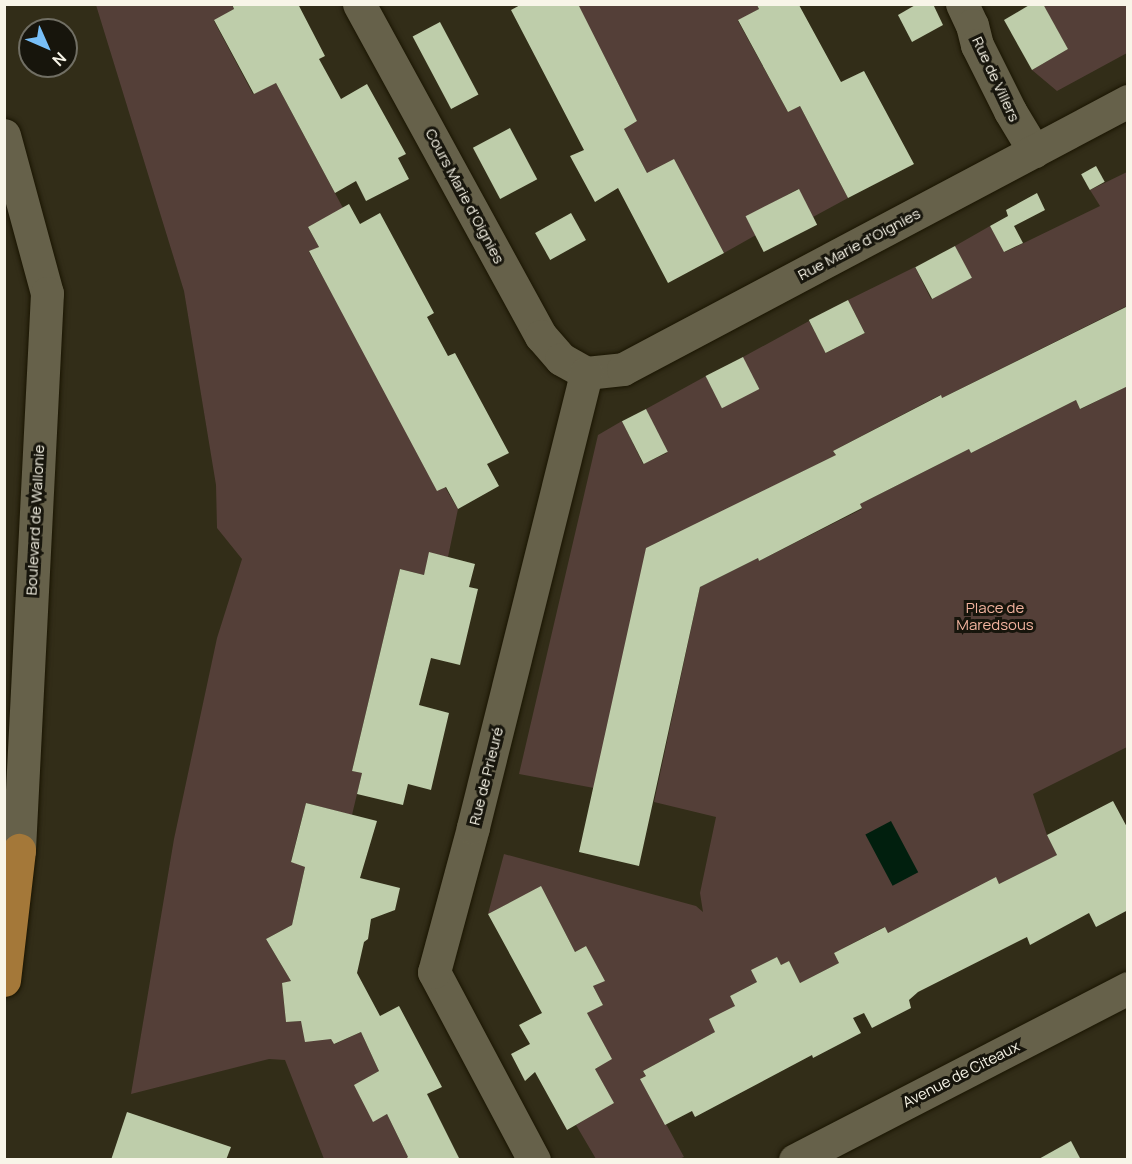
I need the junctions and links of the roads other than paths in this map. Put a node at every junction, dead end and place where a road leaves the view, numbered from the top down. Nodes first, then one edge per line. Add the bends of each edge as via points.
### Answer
1 (359, 4) edge
2 (962, 4) edge
3 (1128, 101) edge
4 (4, 135) edge
5 (1034, 151) junction
6 (586, 373) junction
7 (19, 850) junction
8 (4, 909) edge
9 (4, 980) edge
10 (1128, 988) edge
11 (534, 1160) edge
12 (795, 1160) edge

1 - 6 street, Cours Marie d'Oignies via 541,336 561,359
2 - 5 street, Rue de Villers via 981,54
3 - 5 street, Rue Marie d'Oignies
4 - 7 street, Boulevard de Wallonie via 47,293
5 - 6 street, Rue Marie d'Oignies via 623,369
6 - 11 street, Rue de Prieuré via 434,972
7 - 8 street, Boulevard de Wallonie
7 - 9 main road
10 - 12 street, Avenue de Citeaux

